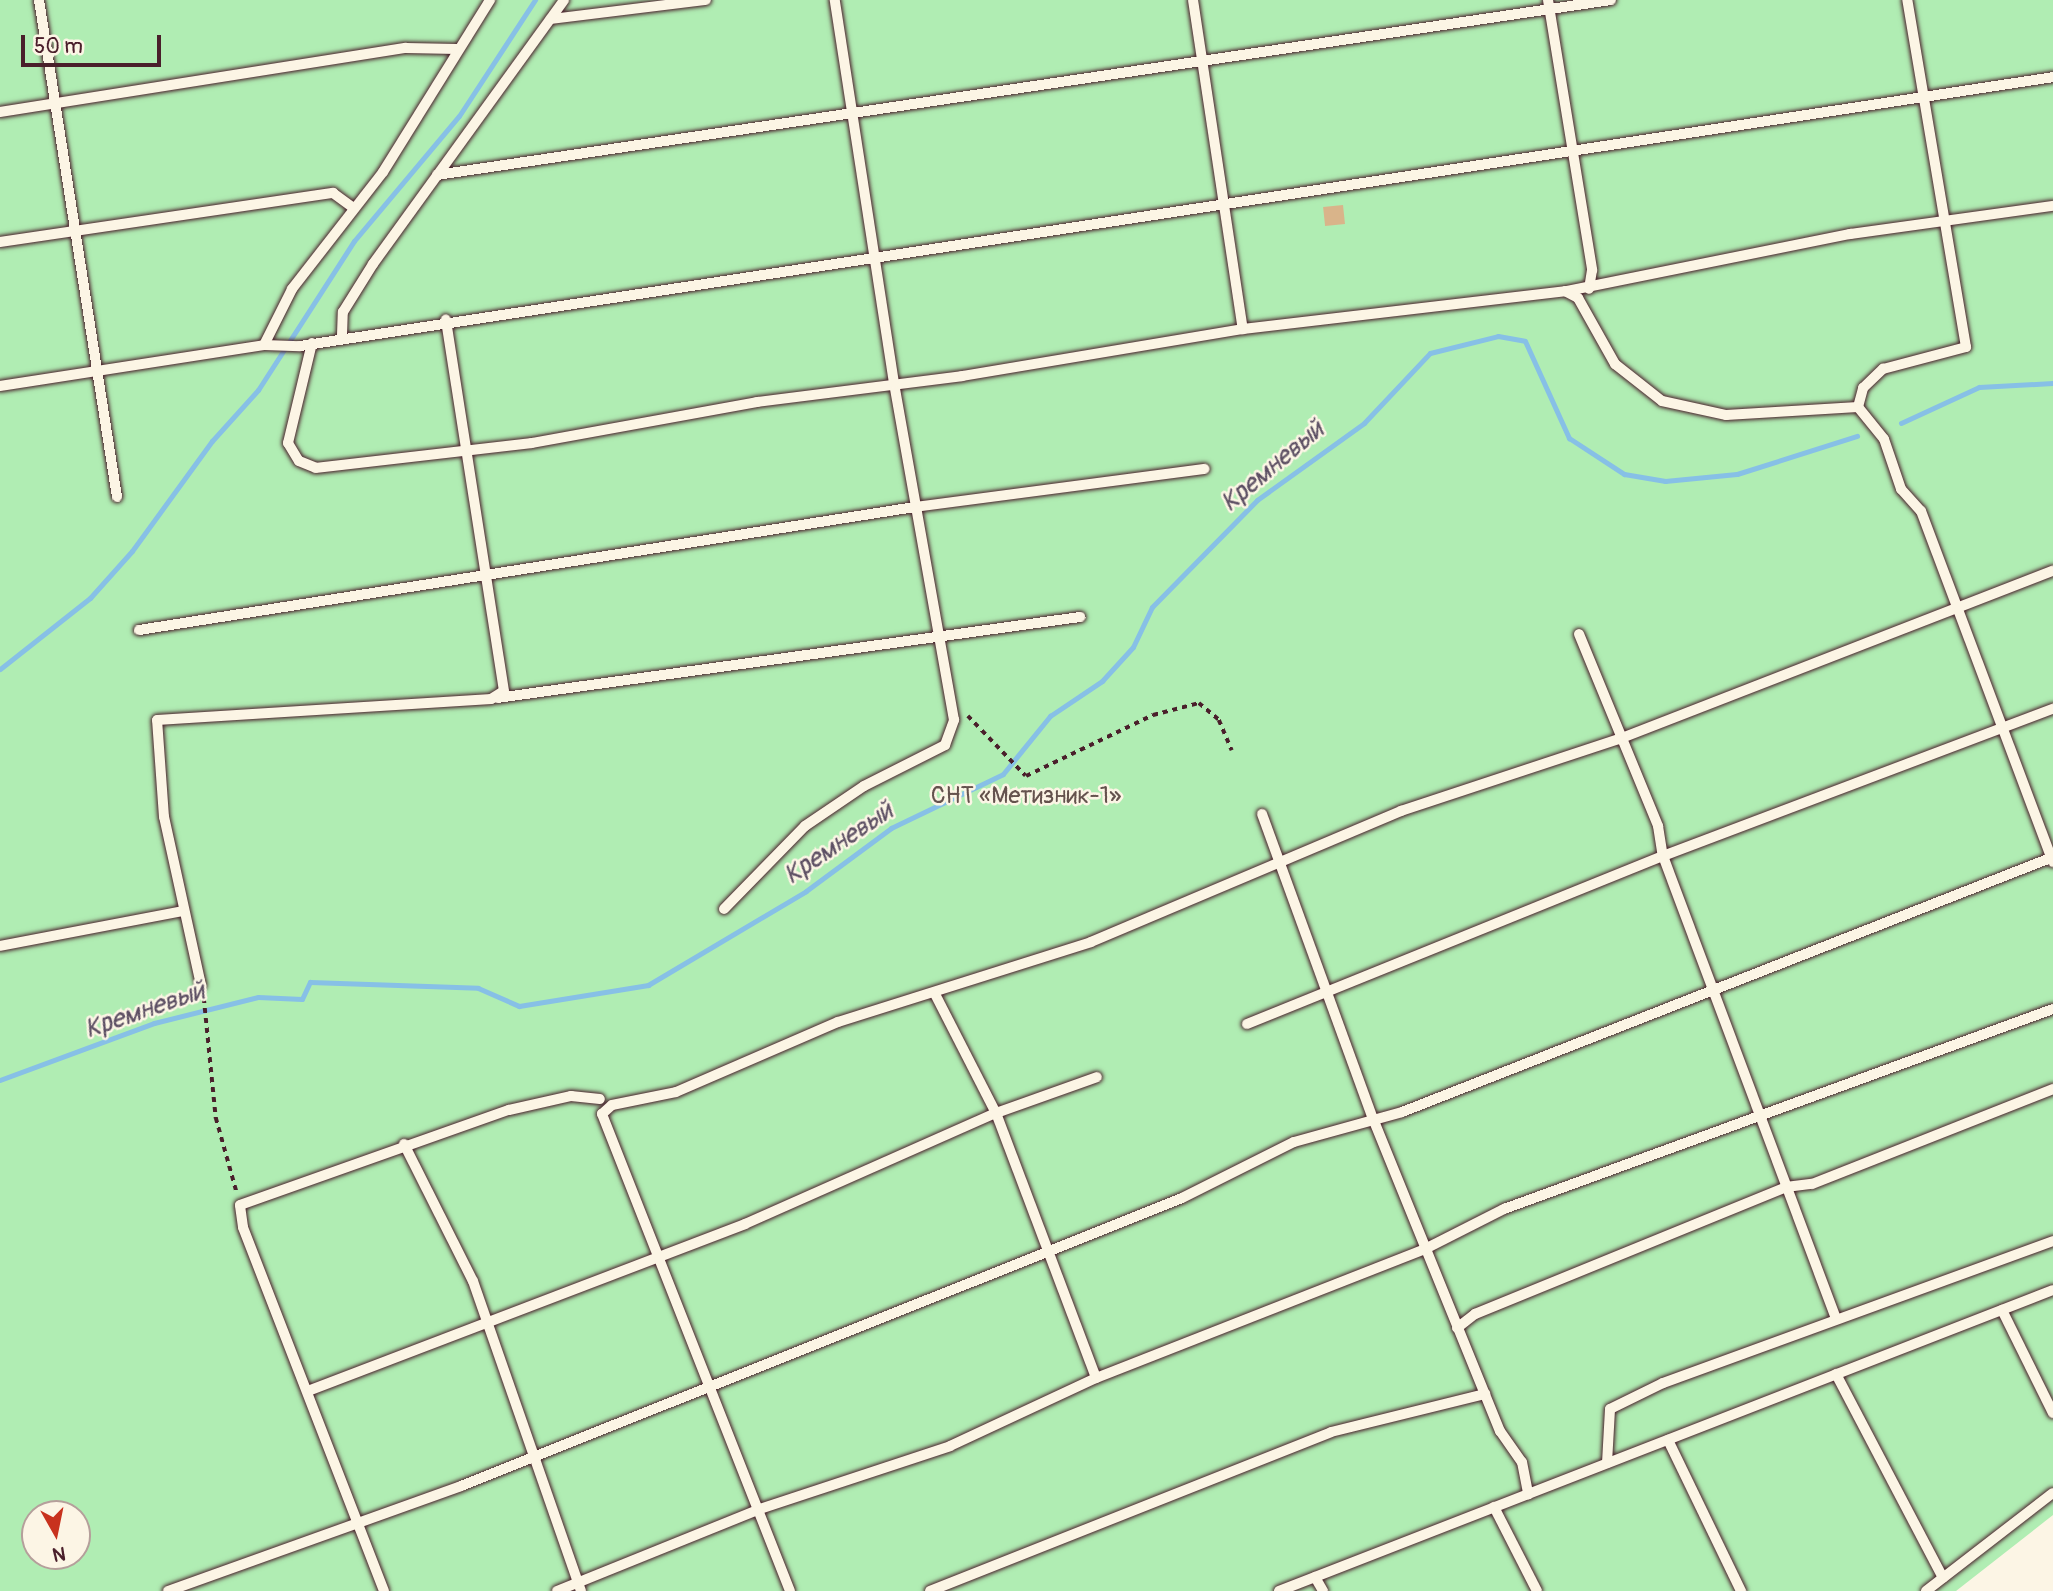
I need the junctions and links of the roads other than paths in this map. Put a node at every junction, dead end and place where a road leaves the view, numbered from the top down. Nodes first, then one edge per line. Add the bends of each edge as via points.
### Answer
1 (39, 0) edge
2 (490, 0) edge
3 (564, 0) edge
4 (706, 0) edge
5 (835, 0) edge
6 (1193, 0) edge
7 (1611, 0) edge
8 (1907, 0) edge
9 (1548, 5) edge
10 (551, 19) junction
11 (457, 49) junction
12 (1202, 63) junction
13 (2053, 77) edge
14 (1920, 97) junction
15 (57, 104) junction
16 (0, 112) edge
17 (853, 115) junction
18 (1574, 150) junction
19 (437, 176) junction
20 (1224, 205) junction
21 (351, 206) junction
22 (2053, 206) edge
23 (1940, 220) junction
24 (77, 230) junction
25 (0, 242) edge
26 (873, 256) junction
27 (1589, 289) junction
28 (1565, 291) junction
29 (446, 319) junction
30 (1243, 329) junction
31 (342, 335) junction
32 (312, 343) junction
33 (264, 345) junction
34 (98, 370) junction
35 (894, 383) junction
36 (0, 386) edge
37 (1858, 407) junction
38 (464, 450) junction
39 (1205, 469) dead end
40 (117, 497) dead end
41 (915, 508) junction
42 (2053, 571) edge
43 (485, 577) junction
44 (1959, 606) junction
45 (1080, 617) dead end
46 (139, 630) dead end
47 (1579, 634) dead end
48 (937, 637) junction
49 (491, 699) junction
50 (2053, 709) edge
51 (2005, 729) junction
52 (1619, 738) junction
53 (1262, 814) dead end
54 (1663, 856) junction
55 (2052, 859) edge
56 (1278, 862) junction
57 (724, 909) dead end
58 (183, 911) junction
59 (0, 946) edge
60 (201, 985) road end
61 (1714, 989) junction
62 (1326, 991) junction
63 (935, 994) junction
64 (2053, 1009) edge
65 (1247, 1024) dead end
66 (1097, 1077) dead end
67 (2053, 1089) edge
68 (600, 1099) dead end
69 (996, 1113) junction
70 (1762, 1119) junction
71 (1374, 1121) junction
72 (404, 1144) junction
73 (1786, 1187) junction
74 (2053, 1241) edge
75 (1425, 1249) junction
76 (1053, 1250) junction
77 (658, 1257) junction
78 (2053, 1290) edge
79 (2001, 1310) junction
80 (1835, 1316) junction
81 (489, 1323) junction
82 (1457, 1328) junction
83 (1836, 1374) junction
84 (1096, 1378) junction
85 (707, 1387) junction
86 (308, 1391) junction
87 (1485, 1394) junction
88 (2053, 1413) edge
89 (1668, 1440) junction
90 (530, 1457) junction
91 (1607, 1463) junction
92 (2053, 1493) edge
93 (1528, 1494) junction
94 (1494, 1507) junction
95 (760, 1508) junction
96 (359, 1520) junction
97 (1315, 1577) junction
98 (1943, 1578) junction
99 (580, 1587) edge
100 (1287, 1590) edge
101 (169, 1591) edge
102 (384, 1591) edge
103 (557, 1591) edge
104 (790, 1591) edge
105 (930, 1591) edge
106 (1323, 1591) edge
107 (1537, 1591) edge
108 (1741, 1591) edge
109 (1926, 1591) edge

1 - 15 lane
2 - 11 lane
3 - 10 lane
4 - 10 lane
5 - 17 lane
6 - 12 lane
7 - 9 lane
8 - 14 lane
9 - 12 lane
9 - 18 lane
10 - 19 lane
11 - 15 lane via 406,48
11 - 21 lane via 383,172
12 - 17 lane
12 - 20 lane
13 - 14 lane
14 - 18 lane
14 - 23 lane
15 - 16 lane
15 - 24 lane
17 - 19 lane
17 - 26 lane
18 - 20 lane
18 - 27 lane via 1592,270
19 - 31 lane via 343,312
20 - 26 lane
20 - 30 lane
21 - 24 lane via 333,193
21 - 33 lane via 292,289
22 - 23 lane
23 - 27 lane
23 - 37 lane via 1966,347 1883,369 1863,388
24 - 25 lane
24 - 34 lane
26 - 29 lane
26 - 35 lane
27 - 28 lane
28 - 30 lane
28 - 37 lane via 1578,298 1615,364 1662,401 1737,415
29 - 31 lane
29 - 38 lane
30 - 35 lane
31 - 32 lane
32 - 33 lane
32 - 38 lane via 289,418 288,443 299,461 316,468
33 - 34 lane
34 - 36 lane
34 - 40 lane
35 - 38 lane
35 - 41 lane
37 - 44 lane via 1873,419 1901,489 1921,511
38 - 43 lane
39 - 41 lane
41 - 43 lane
41 - 48 lane
42 - 44 lane
43 - 46 lane
43 - 49 lane via 504,691
44 - 51 lane
44 - 52 lane
45 - 48 lane
47 - 52 lane
48 - 49 lane
48 - 57 lane via 945,696 954,720 945,745 864,786 805,826
49 - 58 lane via 157,720 164,817
50 - 51 lane
51 - 54 lane
51 - 55 lane
52 - 54 lane via 1658,826
52 - 56 lane via 1401,811
53 - 56 lane
54 - 61 lane
54 - 62 lane
55 - 61 lane
56 - 62 lane
56 - 63 lane via 1148,920
58 - 59 lane
58 - 60 lane
61 - 70 lane
61 - 71 lane
62 - 65 lane
62 - 71 lane
63 - 69 lane
63 - 77 lane via 838,1021 716,1077 612,1105 602,1114
64 - 70 lane via 1882,1068
66 - 69 lane
67 - 73 lane via 1812,1184
68 - 72 lane via 571,1096 509,1110
69 - 76 lane
69 - 77 lane
70 - 73 lane
70 - 75 lane via 1504,1209
71 - 75 lane
71 - 76 lane via 1294,1142 1182,1198
72 - 81 lane
72 - 86 lane via 304,1187 240,1205 243,1227
73 - 80 lane
73 - 82 lane via 1475,1314
74 - 80 lane via 1916,1295
75 - 82 lane
75 - 84 lane
76 - 84 lane
76 - 85 lane
77 - 81 lane
77 - 85 lane
78 - 79 lane
79 - 83 lane
79 - 88 lane
80 - 91 lane via 1610,1409
81 - 86 lane
81 - 90 lane
82 - 87 lane
83 - 89 lane
83 - 98 lane
84 - 95 lane via 950,1446
85 - 90 lane
85 - 95 lane
86 - 96 lane
87 - 93 lane via 1522,1462
87 - 105 lane via 1331,1432
89 - 91 lane
89 - 108 lane
90 - 96 lane
90 - 99 lane
91 - 93 lane
92 - 98 lane
93 - 94 lane
94 - 97 lane
94 - 107 lane
95 - 99 lane
95 - 104 lane
96 - 101 lane
96 - 102 lane
97 - 100 lane
97 - 106 lane
98 - 109 lane
99 - 103 lane

